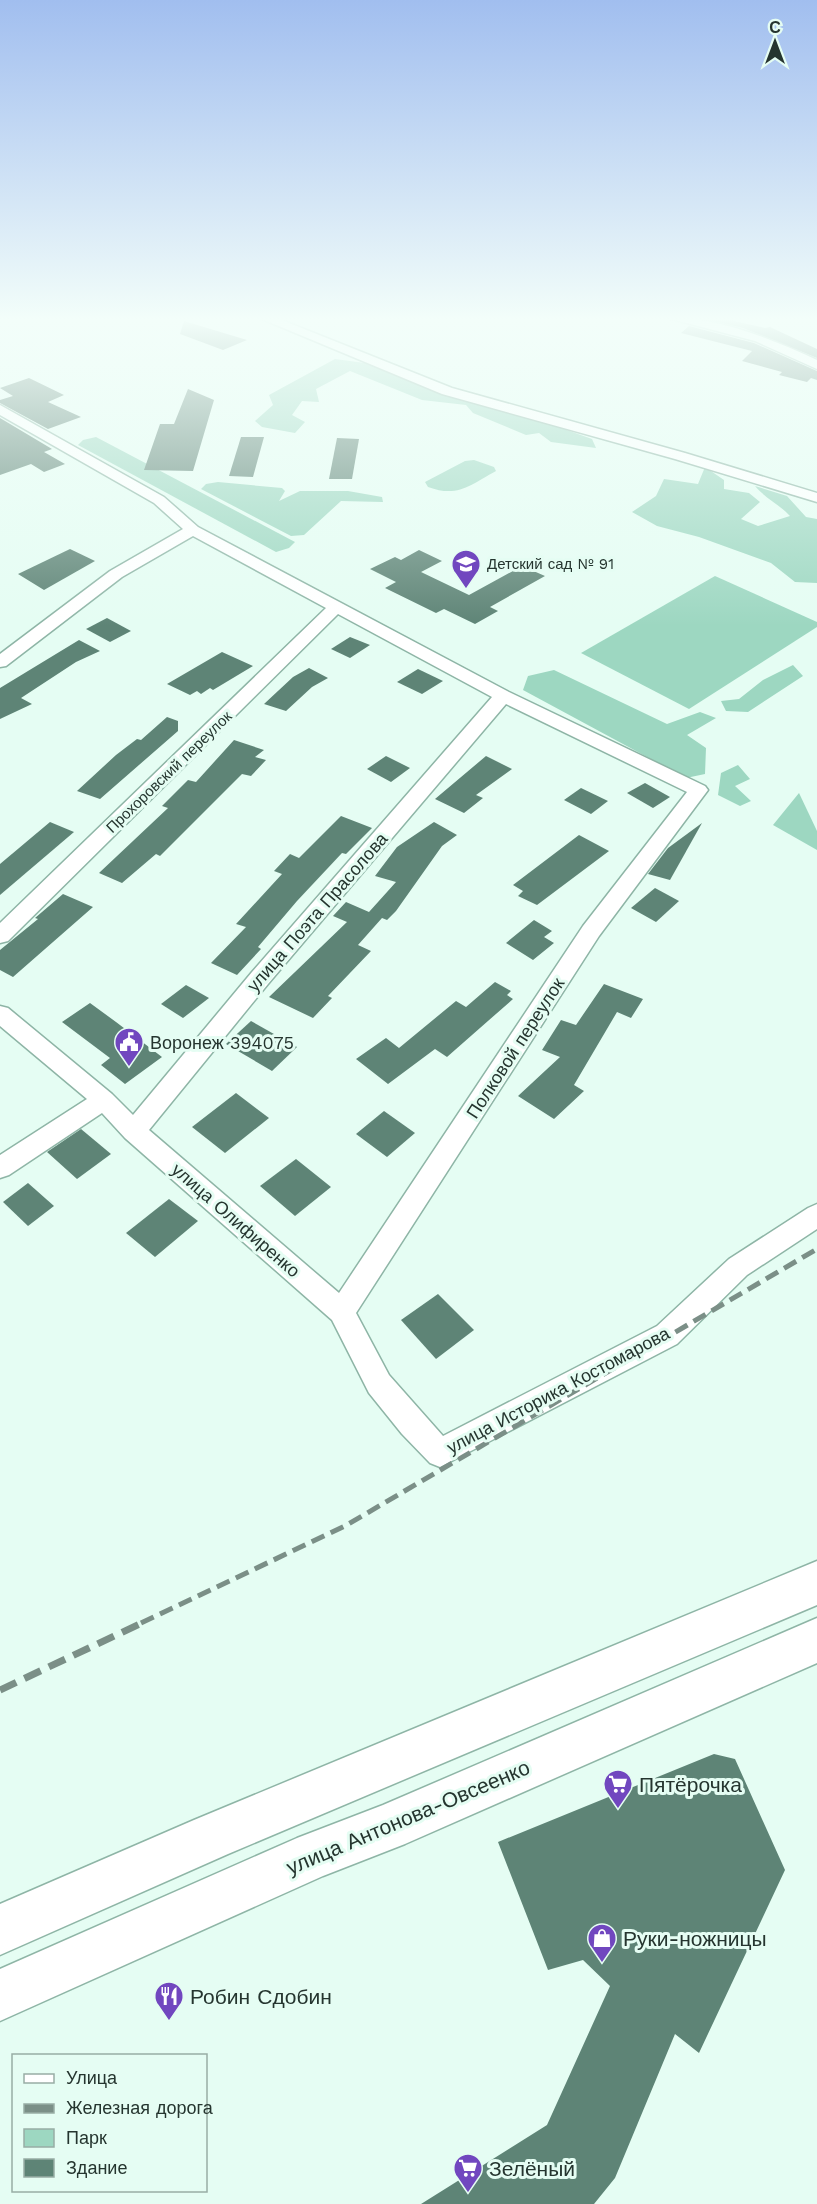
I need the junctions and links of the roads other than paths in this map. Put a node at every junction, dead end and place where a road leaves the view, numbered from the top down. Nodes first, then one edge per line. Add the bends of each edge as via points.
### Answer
1 (19, 420) edge
2 (550, 420) edge
3 (817, 498) edge
4 (193, 530) junction
5 (336, 607) junction
6 (5, 652) edge
7 (503, 696) junction
8 (0, 936) edge
9 (0, 1014) edge
10 (104, 1100) junction
11 (134, 1131) junction
12 (0, 1168) edge
13 (817, 1215) edge
14 (342, 1312) junction
15 (440, 1454) joint
16 (817, 1583) edge
17 (817, 1640) edge
18 (0, 1930) edge
19 (0, 1995) edge

1 - 4 street via 159,500
2 - 3 street
4 - 5 street
4 - 6 street via 116,573
5 - 7 street
5 - 8 street, Прохоровский переулок
7 - 11 street, улица Поэта Прасолова
7 - 14 street, Полковой переулок via 698,790 591,931
9 - 10 street, улица Олифиренко
10 - 11 street, улица Олифиренко
10 - 12 street
11 - 14 street, улица Олифиренко
13 - 15 street, улица Историка Костомарова via 738,1267 667,1335
14 - 15 street, улица Олифиренко via 379,1384
16 - 18 highway via 211,1837
17 - 19 highway, улица Антонова-Овсеенко via 388,1827 314,1855

